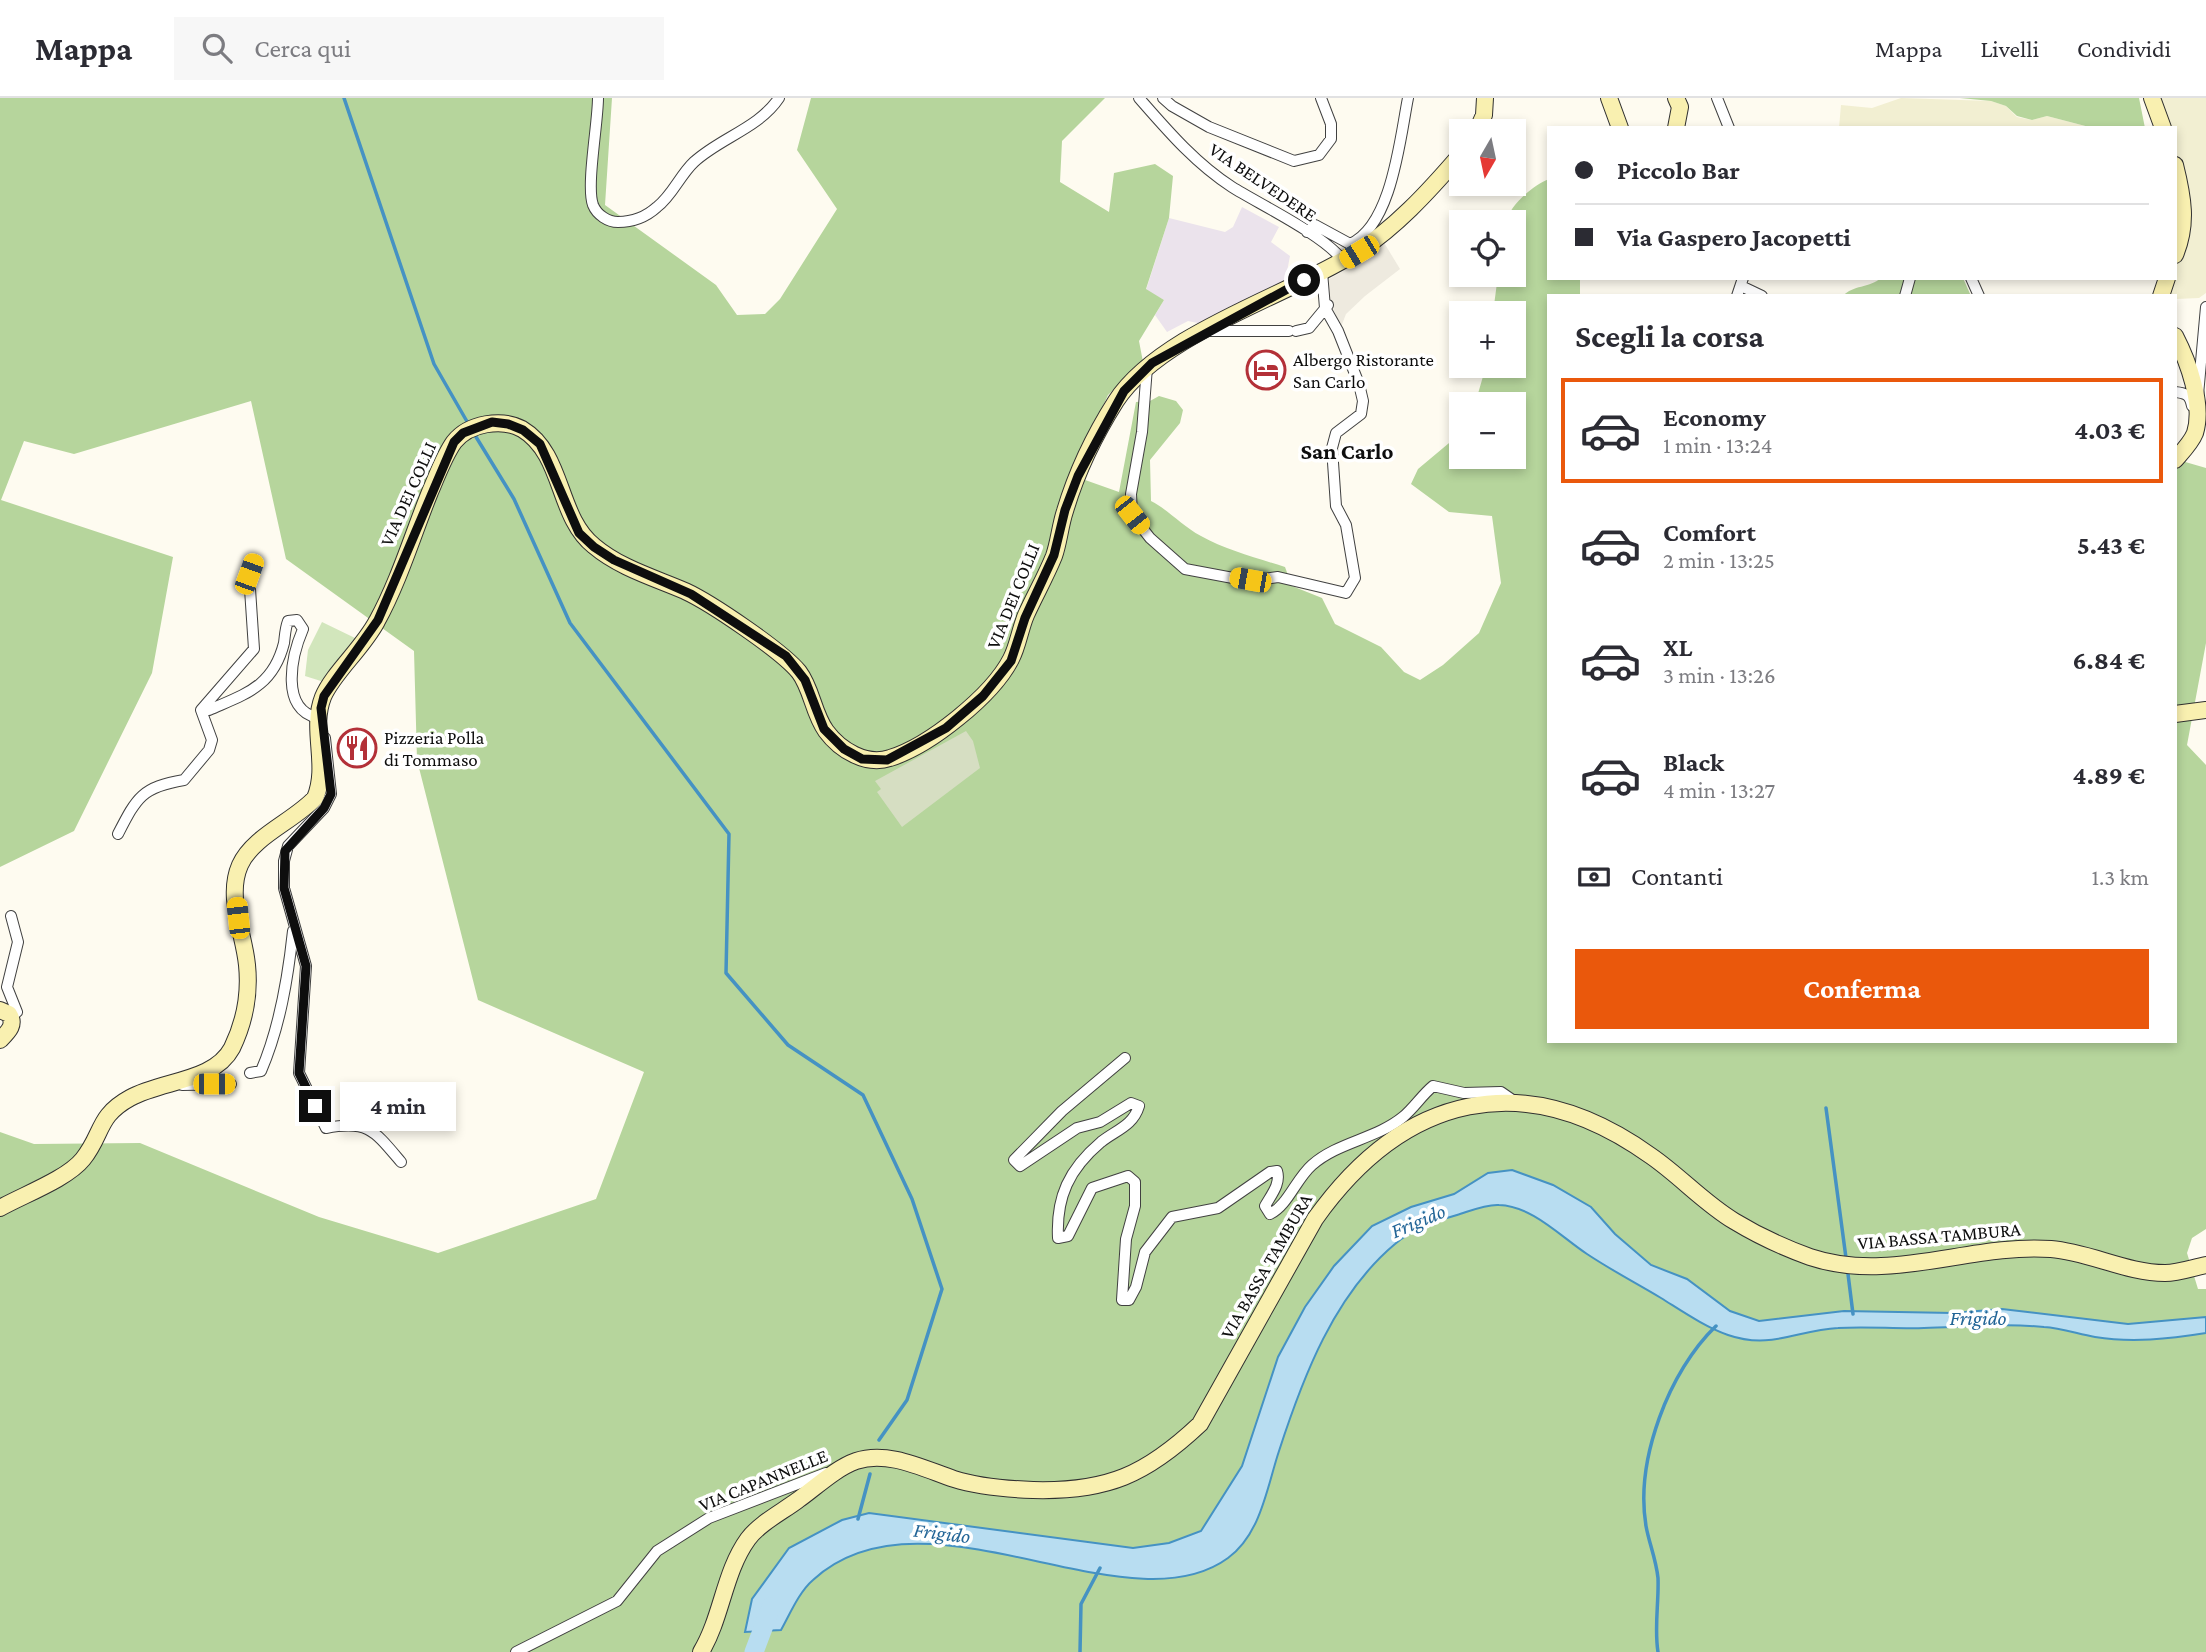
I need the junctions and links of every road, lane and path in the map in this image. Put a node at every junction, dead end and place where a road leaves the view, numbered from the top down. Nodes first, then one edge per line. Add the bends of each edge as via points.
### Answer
1 (598, 98) edge
2 (779, 98) edge
3 (1139, 98) edge
4 (1163, 98) edge
5 (1321, 98) edge
6 (1408, 98) edge
7 (1485, 98) edge
8 (1609, 98) edge
9 (1676, 98) edge
10 (1717, 98) edge
11 (2152, 98) edge
12 (1482, 119) edge
13 (1619, 126) edge
14 (1676, 126) edge
15 (1728, 126) edge
16 (2162, 126) edge
17 (1449, 168) edge
18 (2177, 173) edge
19 (1307, 232) junction
20 (2177, 249) edge
21 (1343, 261) junction
22 (1322, 272) junction
23 (1740, 287) edge
24 (1757, 294) edge
25 (1326, 307) junction
26 (2206, 307) edge
27 (1207, 331) junction
28 (2177, 340) edge
29 (1147, 367) junction
30 (2177, 393) edge
31 (2196, 401) junction
32 (2177, 458) edge
33 (254, 560) dead end
34 (2206, 709) edge
35 (201, 710) junction
36 (319, 713) junction
37 (2177, 714) edge
38 (118, 834) dead end
39 (11, 916) dead end
40 (293, 929) junction
41 (6, 1014) edge
42 (0, 1040) edge
43 (1125, 1058) dead end
44 (250, 1073) dead end
45 (165, 1083) junction
46 (231, 1084) dead end
47 (1514, 1101) junction
48 (326, 1128) junction
49 (314, 1132) dead end
50 (401, 1161) dead end
51 (0, 1208) edge
52 (2206, 1265) edge
53 (856, 1461) junction
54 (516, 1652) edge
55 (701, 1652) edge

1 - 2 street via 591,196 600,215 612,222 643,218 708,150 770,112
3 - 19 street, VIA BELVEDERE via 1183,148
4 - 5 street, VIA BELVEDERE via 1209,127 1294,161 1319,155 1331,139 1331,124
6 - 19 street via 1397,160 1371,224 1350,244 1315,225
7 - 12 street
8 - 13 street
9 - 14 street via 1680,107
10 - 15 street
11 - 16 street
17 - 21 street, VIA DEI COLLI via 1375,239
18 - 20 street via 2184,227
19 - 21 street, VIA BELVEDERE
21 - 22 street, VIA DEI COLLI
22 - 25 street
22 - 27 street, VIA DEI COLLI
23 - 24 street
25 - 27 street via 1309,328
25 - 29 street via 1363,401 1361,414 1336,433 1332,448 1336,506 1346,525 1355,578 1346,593 1278,577 1250,580 1185,569 1150,538 1132,515 1131,494
26 - 31 street
27 - 29 street, VIA DEI COLLI
28 - 31 street
29 - 36 street, VIA DEI COLLI via 1115,403 1078,476 1054,555 1011,661 983,696 946,728 887,760 862,759 824,729 805,680 786,656 691,594 594,547 579,533 540,444 523,430 492,422 463,433 454,442 378,620 334,679
30 - 32 street via 2190,398 2193,409 2190,432
31 - 32 street via 2195,432
33 - 35 street via 249,574 254,649
34 - 37 street
35 - 36 street via 257,689 269,676 288,621 297,620 303,629 292,680 293,700 307,716
35 - 38 street via 211,731 209,751 184,780 147,790
36 - 40 street via 331,794 285,851 284,888
36 - 45 street via 323,756 315,798 248,853 237,880 248,994 238,1034 224,1061 208,1072
39 - 41 street via 18,942 7,987 18,1012
40 - 44 street via 274,1035 261,1071
40 - 48 street via 306,966 299,1073
41 - 42 street via 11,1028
43 - 47 street via 1062,1111 1014,1160 1020,1166 1077,1128 1100,1122 1131,1103 1139,1106 1135,1117 1075,1168 1065,1184 1058,1228 1058,1238 1068,1237 1092,1188 1128,1177 1135,1182 1122,1300 1129,1300 1145,1252 1172,1217 1218,1208 1277,1171 1276,1188 1265,1206 1270,1214 1313,1165 1405,1116 1433,1086 1464,1093 1501,1092
45 - 46 street
45 - 51 street via 109,1110 82,1160
47 - 52 street, VIA BASSA TAMBURA via 1571,1111 1617,1133 1733,1221 1829,1262 1879,1266 2041,1249 2163,1273
47 - 53 street, VIA BASSA TAMBURA via 1464,1107 1431,1119 1385,1145 1354,1172 1315,1219 1200,1424 1147,1466 1100,1487 1064,1491 964,1482 890,1459
48 - 49 street
48 - 50 street via 338,1123 367,1126
53 - 54 street, VIA CAPANNELLE via 709,1518 657,1551 617,1601
53 - 55 street via 749,1538

